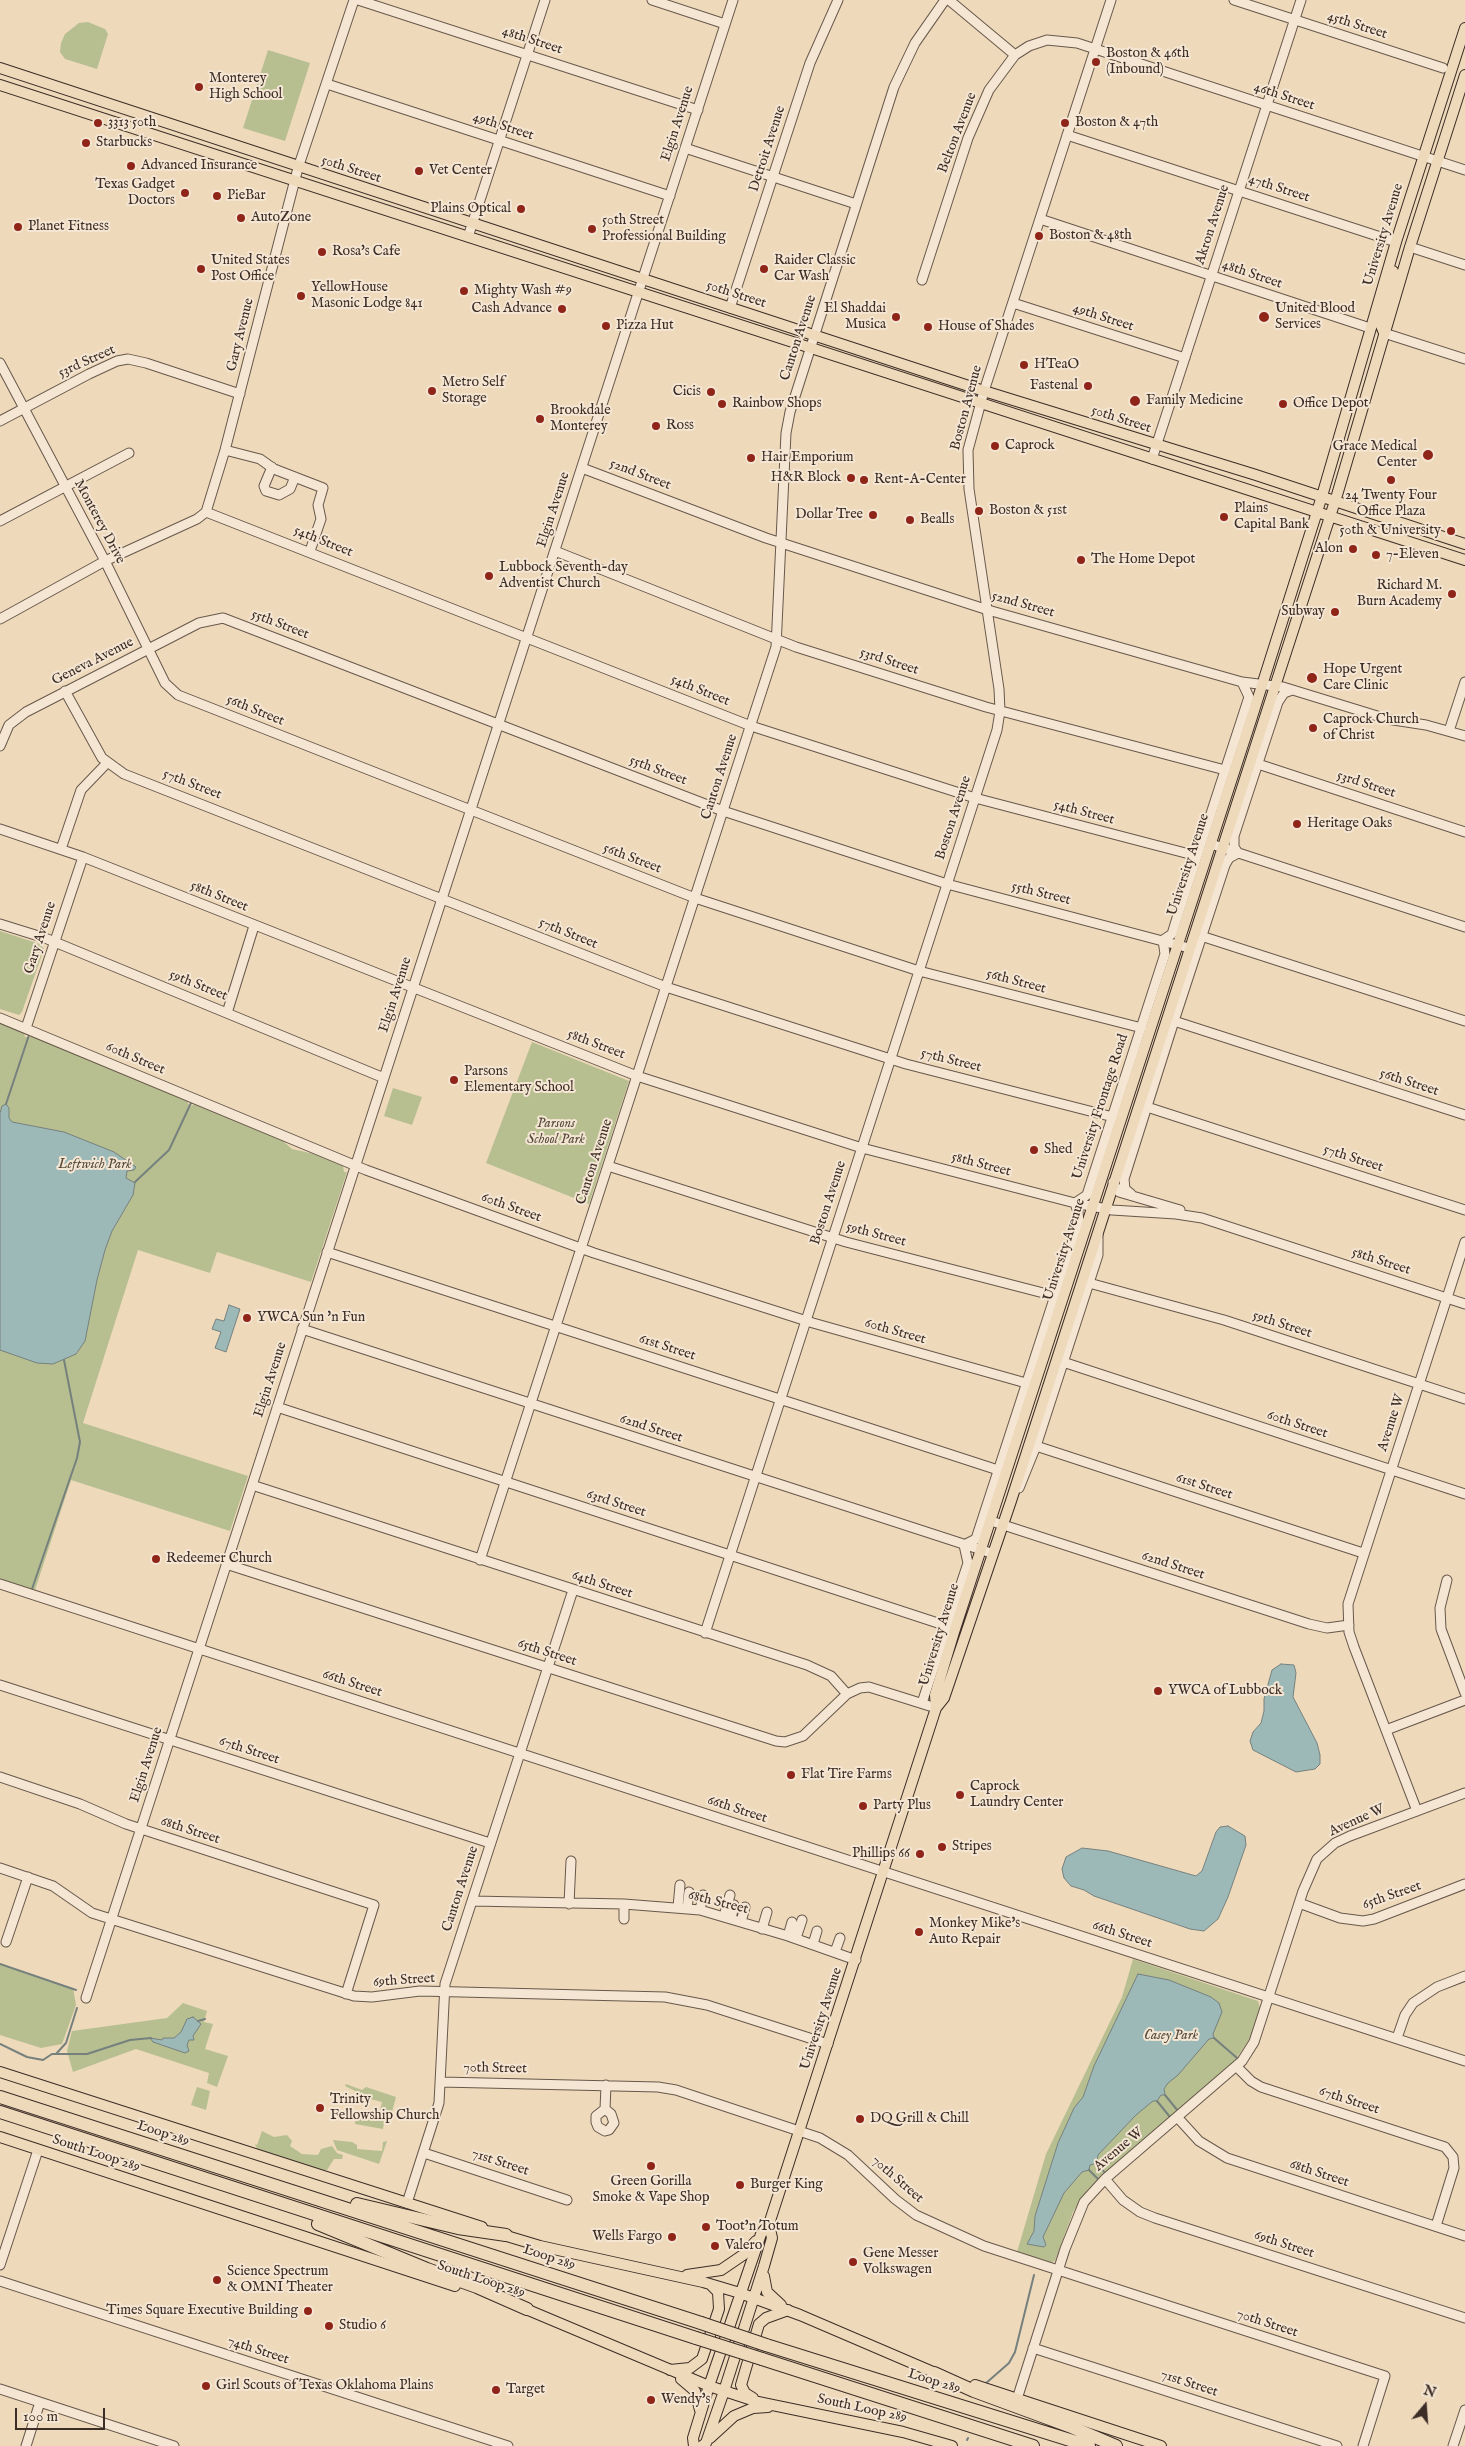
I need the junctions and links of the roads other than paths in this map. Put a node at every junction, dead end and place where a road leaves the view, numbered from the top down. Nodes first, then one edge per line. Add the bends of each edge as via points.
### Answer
1 (356, 0) edge
2 (545, 0) edge
3 (652, 0) edge
4 (733, 0) edge
5 (838, 0) edge
6 (947, 0) edge
7 (1111, 0) edge
8 (1234, 0) edge
9 (1301, 0) edge
10 (1294, 20) junction
11 (725, 24) junction
12 (1465, 28) edge
13 (1095, 50) junction
14 (527, 54) junction
15 (1014, 55) junction
16 (0, 68) edge
17 (1443, 68) dead end
18 (1465, 75) edge
19 (327, 84) junction
20 (0, 85) edge
21 (1267, 106) junction
22 (698, 110) junction
23 (1067, 135) junction
24 (499, 140) junction
25 (685, 148) junction
26 (1423, 156) junction
27 (1438, 161) junction
28 (298, 168) junction
29 (1465, 170) edge
30 (773, 177) junction
31 (295, 181) junction
32 (1239, 191) junction
33 (670, 196) junction
34 (856, 204) junction
35 (1040, 219) junction
36 (472, 224) junction
37 (468, 237) junction
38 (1396, 242) junction
39 (1410, 247) junction
40 (1465, 265) edge
41 (1211, 275) junction
42 (642, 279) junction
43 (922, 280) dead end
44 (638, 292) junction
45 (1013, 303) junction
46 (730, 308) junction
47 (1370, 328) junction
48 (1384, 333) junction
49 (813, 335) junction
50 (810, 348) junction
51 (1185, 358) junction
52 (1465, 359) edge
53 (0, 363) edge
54 (984, 391) junction
55 (240, 394) junction
56 (1352, 396) junction
57 (1365, 399) junction
58 (980, 404) junction
59 (24, 408) junction
60 (0, 421) edge
61 (1157, 446) junction
62 (225, 450) junction
63 (130, 453) dead end
64 (1152, 459) junction
65 (272, 466) junction
66 (582, 468) junction
67 (295, 477) junction
68 (65, 486) junction
69 (1322, 496) junction
70 (1334, 501) junction
71 (206, 512) junction
72 (1316, 513) junction
73 (1329, 517) junction
74 (0, 521) edge
75 (782, 543) junction
76 (1465, 544) edge
77 (310, 551) junction
78 (555, 551) junction
79 (1465, 560) edge
80 (105, 561) junction
81 (988, 610) junction
82 (212, 619) joint
83 (0, 620) edge
84 (527, 637) junction
85 (778, 640) junction
86 (148, 649) junction
87 (1242, 682) junction
88 (1465, 682) edge
89 (1262, 685) junction
90 (1273, 686) junction
91 (1292, 690) junction
92 (65, 691) junction
93 (1000, 711) junction
94 (499, 724) junction
95 (751, 726) junction
96 (1449, 731) junction
97 (2, 736) edge
98 (1465, 736) edge
99 (0, 746) edge
100 (107, 763) junction
101 (1258, 764) junction
102 (1225, 770) junction
103 (975, 798) junction
104 (470, 810) junction
105 (723, 811) junction
106 (0, 829) edge
107 (1465, 832) edge
108 (1211, 844) junction
109 (1221, 848) junction
110 (61, 849) junction
111 (1238, 853) junction
112 (1197, 856) junction
113 (83, 857) junction
114 (947, 884) junction
115 (442, 898) junction
116 (695, 898) junction
117 (0, 924) edge
118 (254, 926) junction
119 (1465, 927) edge
120 (1202, 936) junction
121 (1164, 940) junction
122 (54, 942) junction
123 (1178, 944) junction
124 (1189, 948) junction
125 (919, 971) junction
126 (666, 987) junction
127 (413, 988) junction
128 (227, 1013) junction
129 (0, 1018) edge
130 (1174, 1020) junction
131 (1465, 1021) edge
132 (26, 1028) junction
133 (1142, 1028) junction
134 (890, 1059) junction
135 (637, 1076) junction
136 (384, 1078) junction
137 (1147, 1107) junction
138 (1465, 1115) edge
139 (1113, 1116) junction
140 (862, 1148) junction
141 (355, 1165) junction
142 (608, 1166) junction
143 (1113, 1182) junction
144 (1131, 1194) junction
145 (1074, 1204) junction
146 (1099, 1208) junction
147 (1465, 1210) edge
148 (1202, 1218) junction
149 (1098, 1229) junction
150 (832, 1238) junction
151 (1465, 1242) edge
152 (581, 1248) junction
153 (328, 1252) junction
154 (1089, 1283) junction
155 (1055, 1296) junction
156 (1447, 1298) junction
157 (1465, 1304) edge
158 (806, 1321) junction
159 (556, 1326) junction
160 (302, 1329) junction
161 (1063, 1362) junction
162 (1026, 1383) junction
163 (1419, 1384) junction
164 (780, 1399) junction
165 (1465, 1399) edge
166 (530, 1404) junction
167 (277, 1407) junction
168 (1036, 1446) junction
169 (998, 1470) junction
170 (1391, 1470) junction
171 (755, 1477) junction
172 (505, 1482) junction
173 (252, 1486) junction
174 (1465, 1494) edge
175 (1011, 1501) junction
176 (991, 1521) junction
177 (1002, 1524) junction
178 (964, 1544) junction
179 (986, 1552) junction
180 (1364, 1554) junction
181 (730, 1555) junction
182 (480, 1560) junction
183 (226, 1564) junction
184 (1447, 1580) dead end
185 (0, 1584) edge
186 (573, 1590) junction
187 (947, 1626) junction
188 (1349, 1626) junction
189 (705, 1633) junction
190 (198, 1649) junction
191 (547, 1668) junction
192 (0, 1684) edge
193 (847, 1694) junction
194 (1465, 1694) edge
195 (1465, 1700) edge
196 (922, 1703) junction
197 (936, 1708) junction
198 (1386, 1730) junction
199 (170, 1740) junction
200 (519, 1754) junction
201 (0, 1777) edge
202 (1465, 1793) edge
203 (1417, 1811) junction
204 (140, 1829) junction
205 (490, 1843) junction
206 (571, 1861) dead end
207 (0, 1868) edge
208 (883, 1872) junction
209 (28, 1877) junction
210 (1465, 1884) edge
211 (680, 1885) dead end
212 (689, 1892) dead end
213 (703, 1895) dead end
214 (730, 1895) dead end
215 (472, 1901) junction
216 (1299, 1903) junction
217 (569, 1904) junction
218 (624, 1904) junction
219 (734, 1905) dead end
220 (745, 1907) dead end
221 (683, 1908) junction
222 (700, 1910) junction
223 (767, 1912) dead end
224 (727, 1917) junction
225 (111, 1919) junction
226 (624, 1919) dead end
227 (797, 1921) dead end
228 (741, 1922) junction
229 (762, 1929) junction
230 (817, 1931) dead end
231 (792, 1937) junction
232 (840, 1938) dead end
233 (6, 1942) dead end
234 (812, 1944) junction
235 (835, 1952) junction
236 (856, 1960) junction
237 (1465, 1976) edge
238 (443, 1992) junction
239 (346, 1994) junction
240 (1269, 1997) junction
241 (86, 1998) dead end
242 (1397, 2038) junction
243 (828, 2044) junction
244 (1465, 2061) edge
245 (1237, 2067) junction
246 (0, 2072) edge
247 (441, 2082) junction
248 (606, 2085) junction
249 (0, 2097) edge
250 (605, 2109) dead end
251 (0, 2112) edge
252 (1178, 2118) junction
253 (800, 2130) junction
254 (0, 2137) edge
255 (38, 2150) junction
256 (424, 2153) junction
257 (1105, 2180) junction
258 (267, 2183) junction
259 (567, 2200) dead end
260 (407, 2203) junction
261 (280, 2204) junction
262 (769, 2224) junction
263 (1436, 2226) junction
264 (761, 2234) junction
265 (506, 2235) junction
266 (1465, 2236) edge
267 (0, 2265) edge
268 (764, 2266) junction
269 (1058, 2271) junction
270 (673, 2276) junction
271 (0, 2282) edge
272 (710, 2284) junction
273 (740, 2293) junction
274 (754, 2298) junction
275 (527, 2309) junction
276 (788, 2310) junction
277 (1465, 2318) edge
278 (1033, 2348) junction
279 (669, 2370) junction
280 (934, 2373) junction
281 (709, 2386) junction
282 (0, 2389) edge
283 (724, 2391) junction
284 (1017, 2399) junction
285 (40, 2402) junction
286 (758, 2402) junction
287 (787, 2407) junction
288 (1465, 2410) edge
289 (700, 2418) junction
290 (704, 2444) edge
291 (26, 2446) edge
292 (174, 2446) edge
293 (508, 2446) edge
294 (694, 2446) edge
295 (952, 2446) edge
296 (1033, 2446) edge
297 (1089, 2446) edge
298 (1116, 2446) edge
299 (1161, 2446) edge
300 (1337, 2446) edge
301 (1362, 2446) edge
302 (1454, 2446) edge

1 - 14 street, 48th Street
1 - 19 street, Gary Avenue
2 - 14 street
3 - 11 street
4 - 11 street, Elgin Avenue
5 - 30 street, Detroit Avenue via 810,63
6 - 15 street
6 - 34 street, Canton Avenue via 918,38 901,72
7 - 13 street, Boston Avenue
8 - 10 street, 45th Street
9 - 10 street, Akron Avenue
10 - 17 street, 45th Street
10 - 21 street, Akron Avenue
11 - 22 street, Elgin Avenue
12 - 26 main road, University Avenue
13 - 15 street, Belton Avenue via 1057,40 1037,43
13 - 21 street, 46th Street
13 - 23 street, Boston Avenue
14 - 22 street, 48th Street
14 - 24 street
15 - 43 street, Belton Avenue via 996,78 974,122
16 - 28 main road, 50th Street
18 - 27 main road, University Avenue
19 - 24 street, 49th Street
19 - 28 street, Gary Avenue
20 - 31 main road, 50th Street
21 - 26 street, 46th Street
21 - 32 street, Akron Avenue
22 - 25 street, Elgin Avenue
23 - 32 street, 47th Street
23 - 35 street, Boston Avenue
24 - 33 street, 49th Street
24 - 36 street
25 - 30 street
25 - 33 street, Elgin Avenue
26 - 27 street, 46th Street
26 - 38 main road, University Avenue
27 - 29 street, 46th Street
27 - 39 main road, University Avenue
28 - 31 street, Gary Avenue
28 - 36 main road, 50th Street
30 - 34 street
30 - 46 street, Detroit Avenue
31 - 37 main road, 50th Street
31 - 55 street, Gary Avenue
32 - 38 street, 47th Street
32 - 41 street, Akron Avenue
33 - 42 street, Elgin Avenue
34 - 49 street, Canton Avenue
35 - 41 street, 48th Street
35 - 45 street, Boston Avenue
36 - 37 street
36 - 42 main road, 50th Street
37 - 44 main road, 50th Street
38 - 47 main road, University Avenue
38 - 48 main road via 1393,276 1380,323
39 - 40 street
39 - 48 main road, University Avenue
41 - 47 street, 48th Street
41 - 51 street, Akron Avenue
42 - 44 street, Elgin Avenue
42 - 46 main road, 50th Street
44 - 50 main road, 50th Street
44 - 66 street, Elgin Avenue
45 - 51 street, 49th Street
45 - 54 street, Boston Avenue
46 - 49 main road, 50th Street
47 - 56 main road, University Avenue
48 - 52 street
48 - 57 main road, University Avenue
49 - 50 street, Canton Avenue
49 - 54 main road, 50th Street
50 - 58 main road, 50th Street
50 - 75 street, Canton Avenue via 787,424
51 - 61 street, Akron Avenue
53 - 59 street
54 - 58 street, Boston Avenue
54 - 61 main road, 50th Street
55 - 59 street, 53rd Street via 128,359 89,374
55 - 62 street, Gary Avenue
56 - 57 main road
56 - 69 main road, University Avenue
57 - 70 main road, University Avenue
58 - 64 main road, 50th Street
58 - 81 street, Boston Avenue via 970,441 967,472
59 - 60 street
59 - 68 street, Monterey Drive
61 - 64 street, Akron Avenue
61 - 69 main road, 50th Street
62 - 65 street via 260,458
62 - 71 street, Gary Avenue
63 - 68 street
64 - 72 main road, 50th Street
65 - 67 street
65 - 67 street via 264,486 266,491 279,495 290,489
66 - 75 street, 52nd Street
66 - 78 street, Elgin Avenue
67 - 77 street via 323,488 318,505 322,520
68 - 74 street
68 - 80 street, Monterey Drive
69 - 70 main road, 50th Street
69 - 72 main road, University Avenue
70 - 73 main road, University Avenue
70 - 76 main road, 50th Street
71 - 77 street, 54th Street
71 - 80 street
72 - 73 main road, 50th Street
72 - 89 main road, University Avenue
73 - 79 main road, 50th Street
73 - 90 main road, University Avenue
75 - 81 street, 52nd Street
75 - 85 street, Canton Avenue
77 - 84 street, 54th Street
78 - 84 street, Elgin Avenue
78 - 85 street, 53rd Street
80 - 83 street
80 - 86 street, Monterey Drive
81 - 87 street, 52nd Street
81 - 93 street, Boston Avenue
82 - 86 street, Geneva Avenue
82 - 94 street, 55th Street via 223,618
84 - 94 street, Elgin Avenue
84 - 95 street, 54th Street
85 - 93 street, 53rd Street
85 - 95 street, Canton Avenue
86 - 92 street, Geneva Avenue
86 - 104 street, 56th Street via 165,683 178,695
87 - 89 street, 52nd Street
87 - 102 street, University Frontage Road via 1249,697
88 - 96 street
89 - 90 street, 52nd Street
89 - 108 main road, University Avenue
90 - 91 street, 52nd Street
90 - 109 main road, University Avenue
91 - 96 street, 52nd Street via 1386,719
91 - 101 street via 1284,693 1278,702
92 - 97 street, Geneva Avenue via 16,718
92 - 100 street, 57th Street
93 - 102 street, 53rd Street
93 - 103 street, Boston Avenue
94 - 104 street, Elgin Avenue
94 - 105 street, 55th Street
95 - 103 street, 54th Street
95 - 105 street, Canton Avenue
96 - 98 street, 52nd Street
97 - 99 street, Geneva Avenue
100 - 110 street via 80,790
100 - 115 street, 57th Street via 124,774
101 - 107 street, 53rd Street
101 - 111 street via 1234,836 1234,847
102 - 112 street, University Frontage Road
103 - 112 street, 54th Street
103 - 114 street, Boston Avenue
104 - 115 street, Elgin Avenue
104 - 116 street, 56th Street
105 - 114 street, 55th Street
105 - 116 street, Canton Avenue
106 - 110 street, 58th Street
108 - 109 street
108 - 123 main road, University Avenue
109 - 111 street
109 - 124 main road, University Avenue
110 - 113 street, 58th Street
111 - 119 street
111 - 120 street via 1229,858 1225,866
112 - 121 street, University Frontage Road via 1172,934
113 - 118 street, 58th Street
113 - 122 street, Gary Avenue
114 - 121 street, 55th Street
114 - 125 street, Boston Avenue
115 - 126 street, 57th Street
115 - 127 street, Elgin Avenue
116 - 125 street, 56th Street
116 - 126 street, Canton Avenue
117 - 122 street, 59th Street
118 - 127 street, 58th Street
118 - 128 street
120 - 130 street
120 - 131 street
121 - 123 street, 55th Street
121 - 133 street, University Frontage Road via 1165,954
122 - 128 street, 59th Street
122 - 132 street, Gary Avenue
123 - 124 street, 55th Street
123 - 146 main road, University Avenue
124 - 143 main road, University Avenue
125 - 133 street, 56th Street
125 - 134 street, Boston Avenue
126 - 134 street, 57th Street
126 - 135 street, Canton Avenue
127 - 135 street, 58th Street
127 - 136 street, Elgin Avenue
128 - 136 street, 59th Street
129 - 132 street, 60th Street
130 - 137 street
130 - 138 street, 56th Street
132 - 141 street, 60th Street
133 - 139 street, University Frontage Road
134 - 139 street, 57th Street
134 - 140 street, Boston Avenue
135 - 140 street, 58th Street
135 - 142 street, Canton Avenue
136 - 141 street, Elgin Avenue
137 - 144 street via 1124,1179
137 - 147 street, 57th Street
139 - 145 street, University Frontage Road via 1087,1195
140 - 145 street, 58th Street
140 - 150 street, Boston Avenue
141 - 152 street, 60th Street
141 - 153 street, Elgin Avenue
142 - 150 street, 59th Street
142 - 152 street, Canton Avenue
143 - 144 street, 58th Street via 1119,1192
143 - 146 main road, University Avenue
144 - 148 street, 58th Street
145 - 146 street, 58th Street
145 - 155 street via 1078,1222
146 - 148 street, 58th Street
146 - 149 main road, University Avenue
146 - 176 main road, University Avenue
148 - 156 street, 58th Street
149 - 154 street via 1099,1249
149 - 175 main road, University Avenue
150 - 155 street, 59th Street
150 - 158 street, Boston Avenue
151 - 156 street, Avenue W
152 - 158 street, 60th Street
152 - 159 street, Canton Avenue
153 - 159 street, 61st Street
153 - 160 street, Elgin Avenue
154 - 161 street
154 - 163 street, 59th Street via 1224,1320
155 - 162 street
156 - 157 street, 58th Street
156 - 163 street, Avenue W
158 - 162 street, 60th Street
158 - 164 street, Boston Avenue
159 - 164 street, 61st Street
159 - 166 street, Canton Avenue
160 - 166 street, 62nd Street
160 - 167 street, Elgin Avenue
161 - 168 street
161 - 170 street, 60th Street
162 - 169 street
163 - 165 street, 59th Street
163 - 170 street, Avenue W
164 - 169 street, 61st Street
164 - 171 street, Boston Avenue
166 - 171 street, 62nd Street
166 - 172 street, Canton Avenue
167 - 172 street, 63rd Street
167 - 173 street, Elgin Avenue
168 - 175 street
168 - 180 street, 61st Street
169 - 178 street via 976,1539
170 - 174 street, 60th Street
170 - 180 street, Avenue W
171 - 178 street, 62nd Street
171 - 181 street, Boston Avenue
172 - 181 street, 63rd Street
172 - 182 street, Canton Avenue
173 - 182 street, 64th Street
173 - 183 street, Elgin Avenue
175 - 177 main road, University Avenue
176 - 177 street, 62nd Street
176 - 179 main road, University Avenue
177 - 179 main road, University Avenue
177 - 188 street, 62nd Street via 1322,1628
178 - 179 street, 62nd Street
178 - 187 street via 968,1563
179 - 197 main road, University Avenue via 944,1698
180 - 188 street, Avenue W via 1348,1604
181 - 187 street, 63rd Street
181 - 189 street, Boston Avenue
182 - 186 street, 64th Street
183 - 190 street, Elgin Avenue
183 - 191 street, 65th Street
184 - 194 street via 1440,1608 1441,1629
185 - 190 street, 66th Street
186 - 189 street, 64th Street
186 - 191 street, Canton Avenue
187 - 196 street
188 - 198 street, Avenue W
189 - 193 street, 64th Street via 823,1671
190 - 199 street, Elgin Avenue
190 - 200 street, 66th Street
191 - 193 street, 65th Street via 785,1742 803,1736
191 - 200 street, Canton Avenue
192 - 199 street, 67th Street
193 - 196 street via 869,1687
195 - 198 street
196 - 197 street
197 - 208 main road, University Avenue
198 - 203 street, Avenue W
199 - 204 street, Elgin Avenue
199 - 205 street, 67th Street
200 - 205 street, Canton Avenue
200 - 208 street, 66th Street
201 - 204 street, 68th Street via 80,1804
202 - 203 street
203 - 216 street, Avenue W via 1335,1843 1317,1859
204 - 225 street, Elgin Avenue
204 - 239 street, 68th Street via 374,1905
205 - 215 street, Canton Avenue
206 - 217 street
207 - 209 street, 69th Street
208 - 236 main road, University Avenue
208 - 240 street, 66th Street
209 - 225 street, 69th Street via 57,1888 84,1909
209 - 233 street
210 - 216 street, 65th Street via 1363,1921 1340,1918
211 - 221 street
212 - 221 street
213 - 222 street
214 - 224 street
215 - 217 street, 68th Street
215 - 238 street, Canton Avenue
216 - 240 street, Avenue W
217 - 218 street, 68th Street
218 - 221 street, 68th Street
218 - 226 street
219 - 224 street
220 - 228 street
221 - 222 street, 68th Street
222 - 224 street, 68th Street
223 - 229 street
224 - 228 street, 68th Street
225 - 239 street, 69th Street
225 - 241 street, Elgin Avenue
227 - 231 street
228 - 229 street, 68th Street
229 - 231 street, 68th Street
230 - 234 street
231 - 234 street, 68th Street
232 - 235 street
234 - 235 street, 68th Street
235 - 236 street, 68th Street
236 - 243 main road, University Avenue
237 - 242 street via 1437,1987 1413,2004 1405,2015
238 - 239 street, 69th Street via 420,1991 372,1998
238 - 243 street, 69th Street via 665,1997 707,2006
238 - 247 street, Canton Avenue
240 - 242 street, 66th Street
240 - 245 street, Avenue W via 1254,2042
242 - 244 street, 66th Street
243 - 253 main road, University Avenue
245 - 252 street, Avenue W
245 - 263 street, 67th Street via 1261,2087 1439,2144 1449,2150 1453,2157 1453,2172
246 - 260 main road
247 - 248 street, 70th Street
247 - 256 street, Canton Avenue via 437,2114
248 - 250 street
248 - 253 street, 70th Street via 676,2090
249 - 258 highway, Loop 289
251 - 261 highway
252 - 257 street, Avenue W
252 - 263 street, 68th Street via 1199,2141 1227,2158
253 - 262 main road, University Avenue
253 - 269 street, 70th Street via 839,2147 916,2215 993,2249
254 - 255 main road, South Loop 289
255 - 267 street
255 - 275 main road, South Loop 289
256 - 259 street, 71st Street
256 - 260 street, Canton Avenue
257 - 269 street, Avenue W via 1084,2202
257 - 277 street, 69th Street via 1123,2200 1155,2218
258 - 265 highway via 450,2226
258 - 297 highway, Loop 289, bridge
260 - 265 main road
261 - 275 highway via 308,2220
261 - 296 highway, bridge
262 - 264 main road, University Avenue
262 - 268 main road, University Avenue via 772,2238
263 - 266 street, 68th Street
264 - 270 main road via 743,2255 721,2270
264 - 273 main road, University Avenue
265 - 270 main road via 548,2248
268 - 274 main road, University Avenue
268 - 276 main road via 764,2287
269 - 278 street, Avenue W
269 - 301 street, 70th Street via 1385,2376
270 - 272 main road
271 - 293 street, 74th Street
272 - 273 main road
272 - 279 main road via 718,2292 720,2302 706,2351 696,2365
273 - 274 main road
273 - 281 main road, University Avenue
274 - 276 main road
274 - 283 main road, University Avenue
275 - 279 main road, South Loop 289
276 - 280 main road
276 - 286 main road via 766,2318 760,2324 750,2353 741,2385 745,2393
278 - 284 street, Avenue W
278 - 300 street, 71st Street
279 - 281 main road, South Loop 289
279 - 289 main road via 695,2391
280 - 284 main road
280 - 298 highway via 974,2392
281 - 283 main road, South Loop 289
281 - 289 main road, University Avenue
282 - 285 street
283 - 286 main road, South Loop 289
283 - 290 main road, University Avenue
284 - 299 main road
285 - 291 street
285 - 292 street
286 - 287 main road, South Loop 289
287 - 290 main road via 753,2408 743,2412 724,2424
287 - 295 main road, South Loop 289
288 - 302 street
289 - 294 main road, University Avenue

